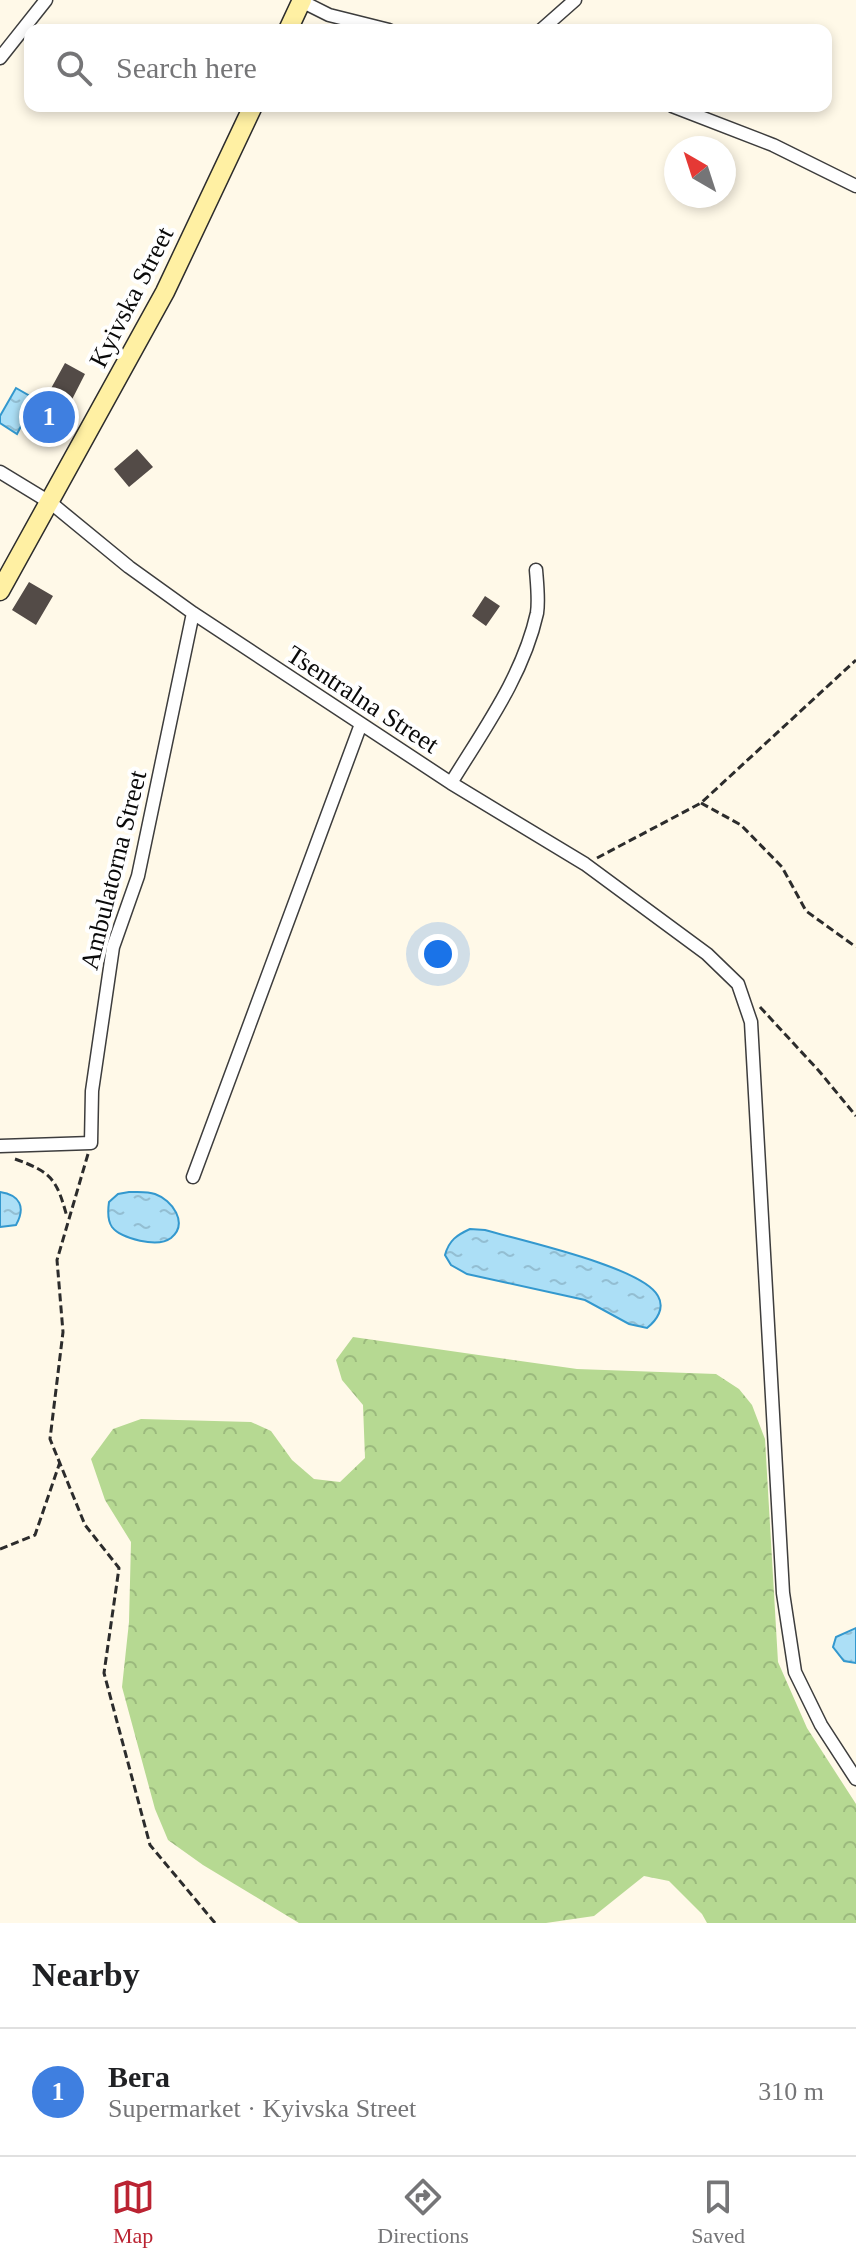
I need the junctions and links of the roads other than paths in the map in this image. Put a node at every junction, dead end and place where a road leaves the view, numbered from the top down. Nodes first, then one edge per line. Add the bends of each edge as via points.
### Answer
1 (46, 0) edge
2 (575, 0) edge
3 (301, 1) edge
4 (27, 24) edge
5 (291, 24) edge
6 (365, 24) edge
7 (548, 24) edge
8 (24, 28) edge
9 (0, 58) edge
10 (250, 112) edge
11 (688, 112) edge
12 (856, 186) edge
13 (0, 472) edge
14 (51, 503) junction
15 (536, 570) dead end
16 (0, 591) edge
17 (193, 613) junction
18 (361, 724) junction
19 (451, 783) junction
20 (0, 1146) edge
21 (193, 1177) dead end
22 (856, 1779) edge

1 - 4 street
2 - 7 street
3 - 5 street
3 - 6 street
8 - 9 street
10 - 14 street, Kyivska Street via 165,292
11 - 12 street via 773,145
13 - 14 street, Tsentralna Street
14 - 16 street, Kyivska Street
14 - 17 street, Tsentralna Street
15 - 19 street via 537,611 507,693
17 - 18 street, Tsentralna Street
17 - 20 street, Ambulatorna Street via 138,876 113,947 92,1091 91,1143
18 - 19 street, Tsentralna Street
18 - 21 street
19 - 22 street, Tsentralna Street via 585,864 707,954 738,984 751,1022 783,1593 795,1672

